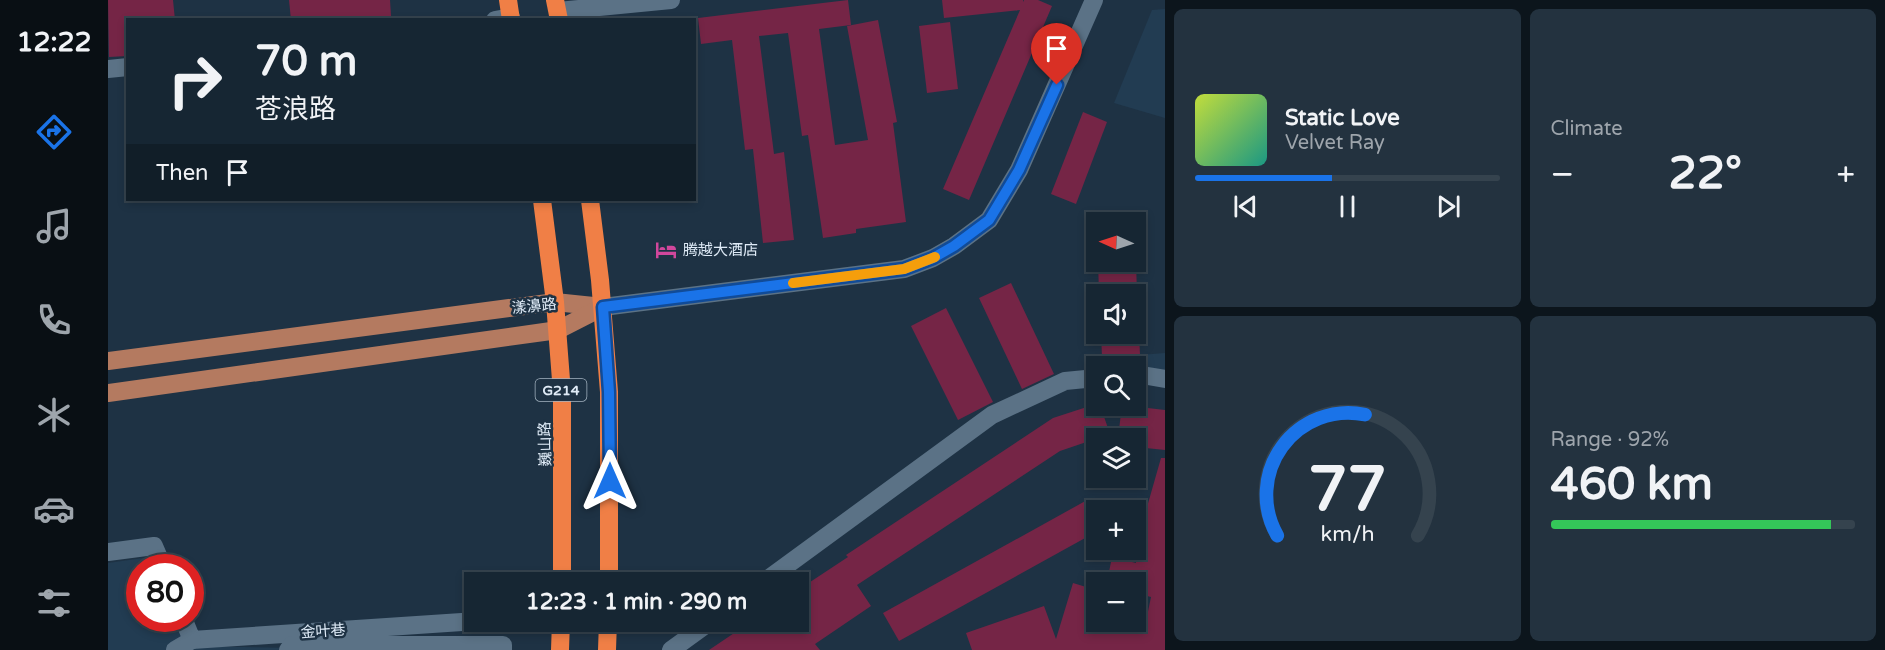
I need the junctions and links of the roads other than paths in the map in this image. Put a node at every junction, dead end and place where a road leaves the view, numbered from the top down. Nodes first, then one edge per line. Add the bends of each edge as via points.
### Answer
1 (671, 0) edge
2 (1094, 0) edge
3 (557, 10) edge
4 (126, 67) edge
5 (108, 69) edge
6 (542, 201) edge
7 (590, 201) edge
8 (555, 302) junction
9 (603, 307) junction
10 (558, 330) junction
11 (108, 361) edge
12 (1146, 375) edge
13 (1165, 378) edge
14 (1086, 379) edge
15 (108, 393) edge
16 (108, 552) edge
17 (157, 554) edge
18 (562, 572) edge
19 (609, 572) edge
20 (778, 572) edge
21 (464, 622) edge
22 (189, 632) edge
23 (561, 632) edge
24 (608, 632) edge
25 (696, 632) edge
26 (192, 640) junction
27 (175, 650) edge
28 (288, 650) edge
29 (503, 650) edge
30 (560, 650) edge
31 (607, 650) edge
32 (671, 650) edge

1 - 3 street
2 - 9 street via 1019,170 989,220 954,246 904,269
4 - 5 street
6 - 8 highway, 巍山路 / G214
7 - 9 highway, G214
8 - 9 main road, 漾濞路
8 - 10 highway, 巍山路 / G214
8 - 11 main road, 漾濞路
9 - 10 main road, 漾濞路
9 - 19 highway, G214 via 609,425
10 - 15 main road, 漾濞路
10 - 18 highway, 巍山路 / G214 via 563,426
12 - 13 street
14 - 20 street via 1065,381 992,415
16 - 17 street via 154,546
21 - 26 street, 金叶巷
22 - 26 street
23 - 30 highway
24 - 31 highway
25 - 32 street
26 - 27 street
28 - 29 street via 292,645 502,645

